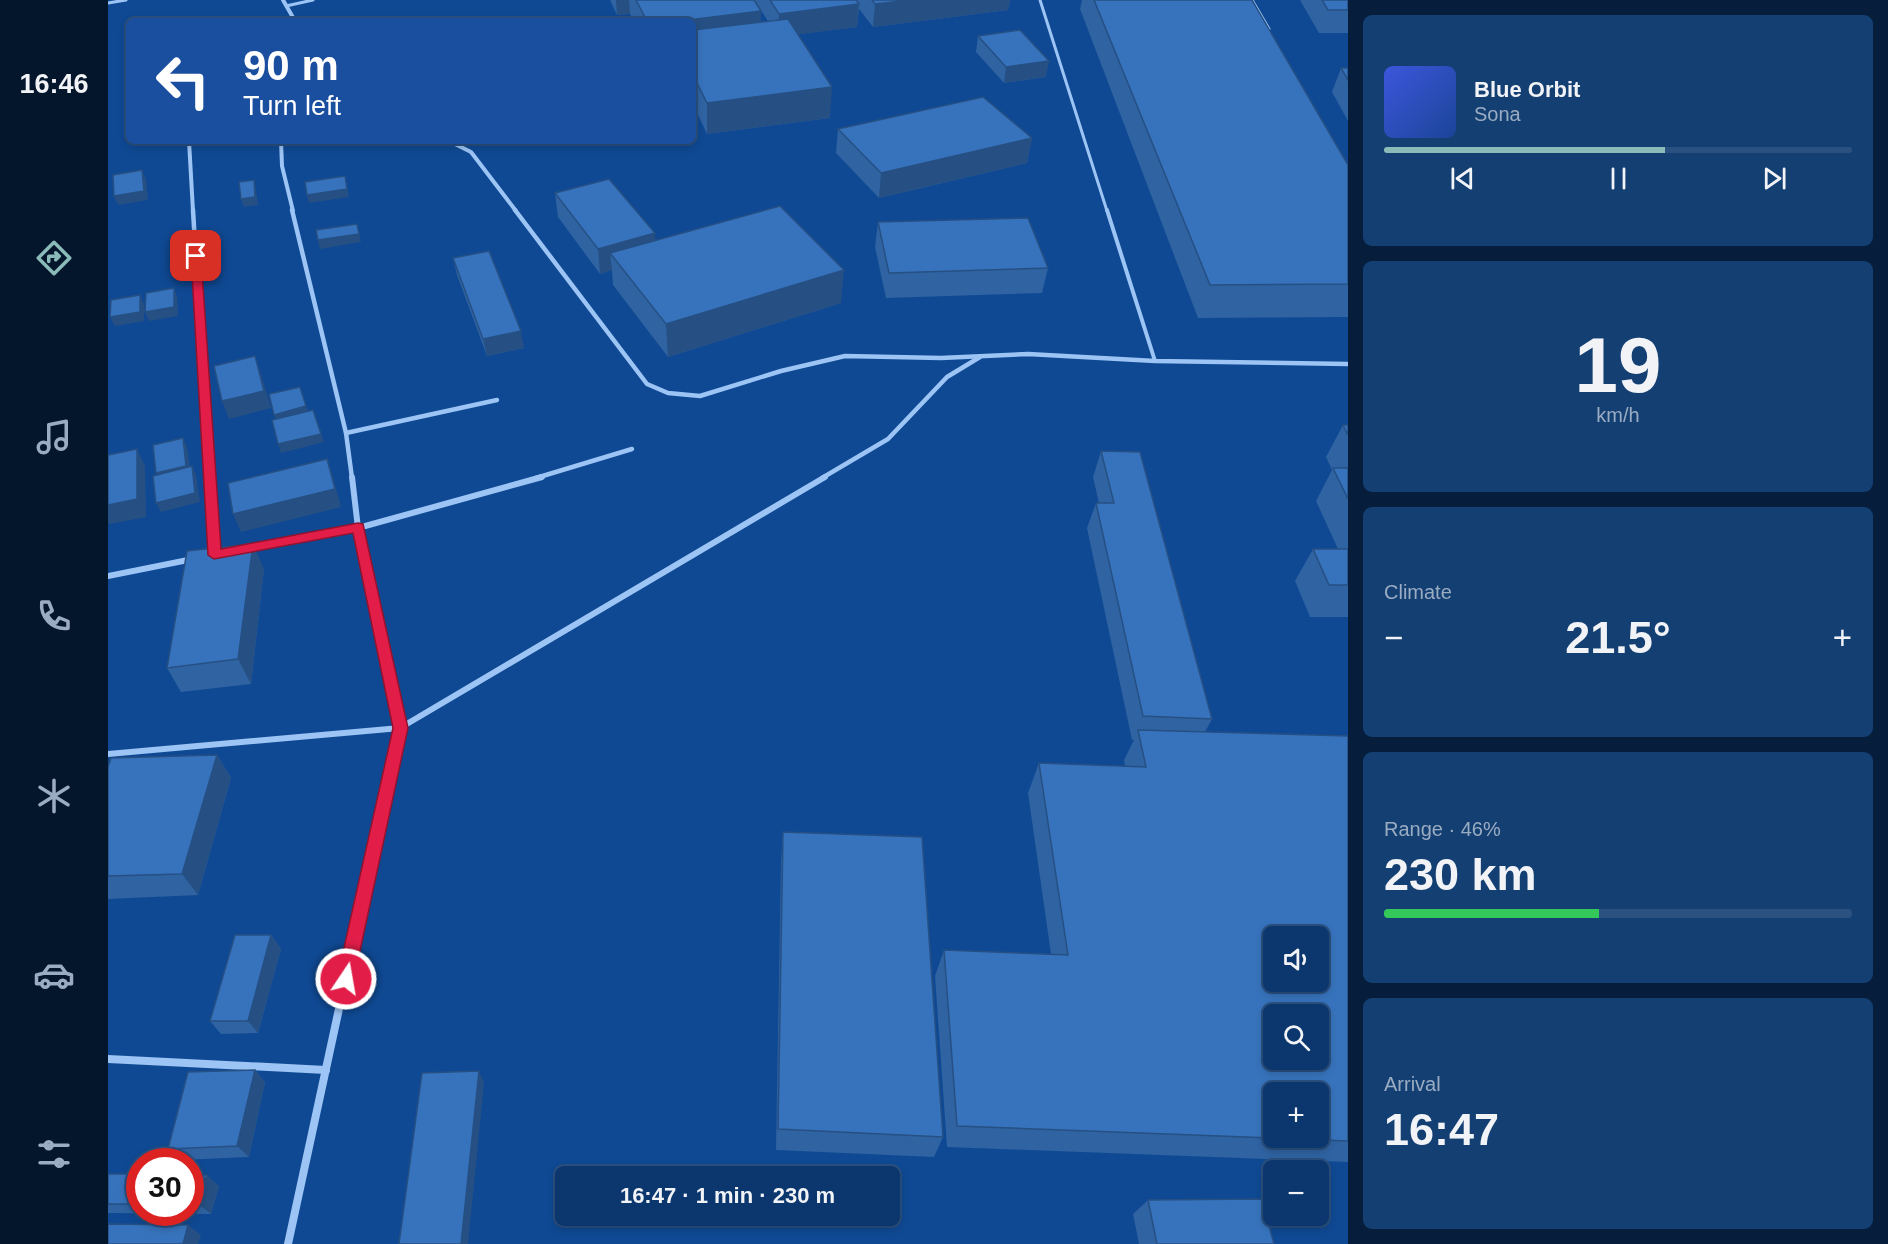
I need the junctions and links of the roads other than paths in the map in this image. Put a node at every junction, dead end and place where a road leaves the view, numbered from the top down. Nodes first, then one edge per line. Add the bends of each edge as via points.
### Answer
1 (126, 0) edge
2 (283, 0) edge
3 (313, 0) edge
4 (1040, 0) edge
5 (1252, 0) edge
6 (108, 3) edge
7 (286, 6) junction
8 (293, 18) edge
9 (1270, 31) edge
10 (189, 144) edge
11 (281, 144) edge
12 (455, 144) edge
13 (980, 357) junction
14 (1155, 362) junction
15 (1348, 364) edge
16 (497, 400) dead end
17 (346, 433) junction
18 (633, 449) dead end
19 (358, 528) junction
20 (237, 550) edge
21 (225, 552) edge
22 (214, 555) junction
23 (108, 576) edge
24 (400, 728) junction
25 (108, 754) edge
26 (108, 1059) edge
27 (326, 1070) junction
28 (288, 1244) edge

1 - 6 lane
2 - 7 street
3 - 7 lane
4 - 14 lane
5 - 9 lane
7 - 8 street
10 - 22 street
11 - 17 street via 282,166
12 - 13 street via 471,152 647,384 668,393 700,396 781,370 845,356
13 - 14 street via 1028,354
13 - 24 street via 947,377 888,439
14 - 15 street
16 - 17 street
17 - 19 street
18 - 19 street
19 - 20 street
19 - 24 street
21 - 22 street
22 - 23 street
24 - 25 street
24 - 27 street
26 - 27 street
27 - 28 street

